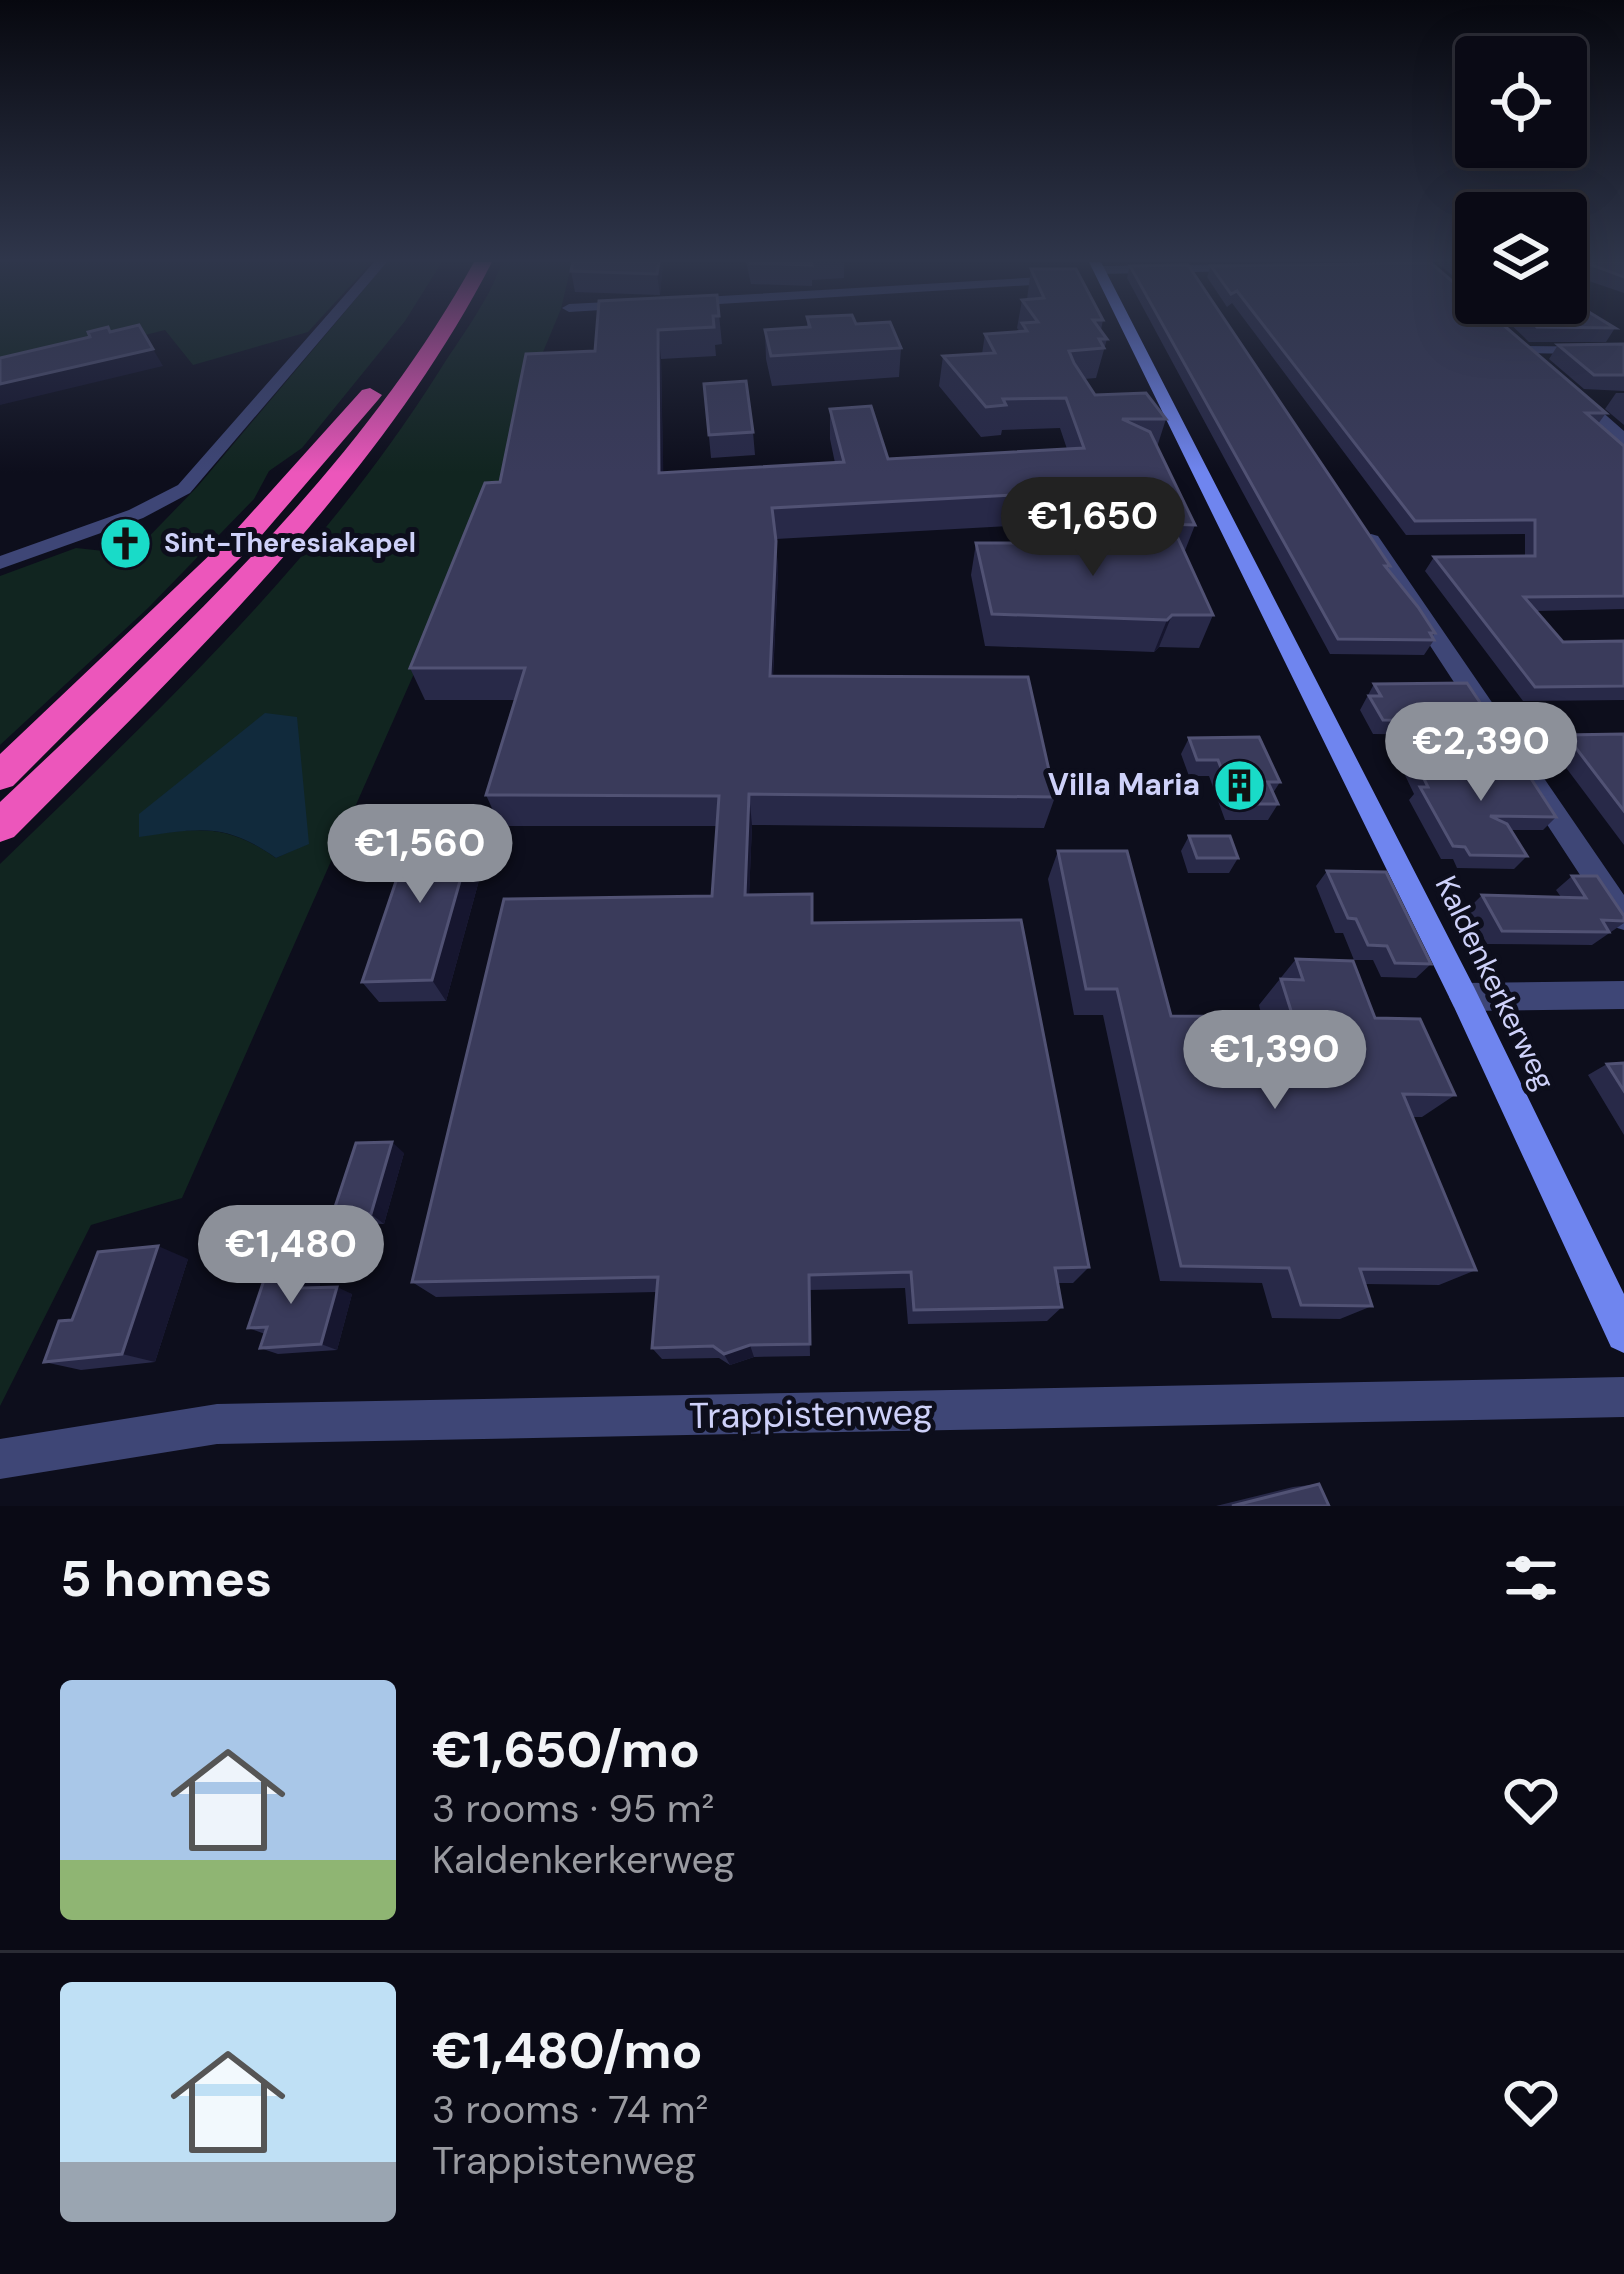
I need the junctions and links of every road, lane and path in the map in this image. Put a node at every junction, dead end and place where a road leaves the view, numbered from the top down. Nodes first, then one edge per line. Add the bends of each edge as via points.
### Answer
1 (320, 332) edge
2 (413, 332) edge
3 (441, 332) edge
4 (1130, 332) edge
5 (1624, 351) edge
6 (1539, 364) edge
7 (1601, 399) dead end
8 (1624, 440) edge
9 (1357, 518) edge
10 (0, 563) edge
11 (0, 776) edge
12 (0, 826) edge
13 (1624, 918) edge
14 (1624, 995) edge
15 (1464, 997) junction
16 (1624, 1334) edge
17 (1624, 1397) edge
18 (0, 1460) edge

1 - 10 street via 184,489
2 - 11 highway via 298,479
3 - 12 highway via 334,478
4 - 15 main road, Kaldenkerkerweg
5 - 6 street via 1517,345
7 - 8 street via 1574,395
9 - 13 street
14 - 15 street
15 - 16 main road, Kaldenkerkerweg
17 - 18 street, Trappistenweg via 217,1424

